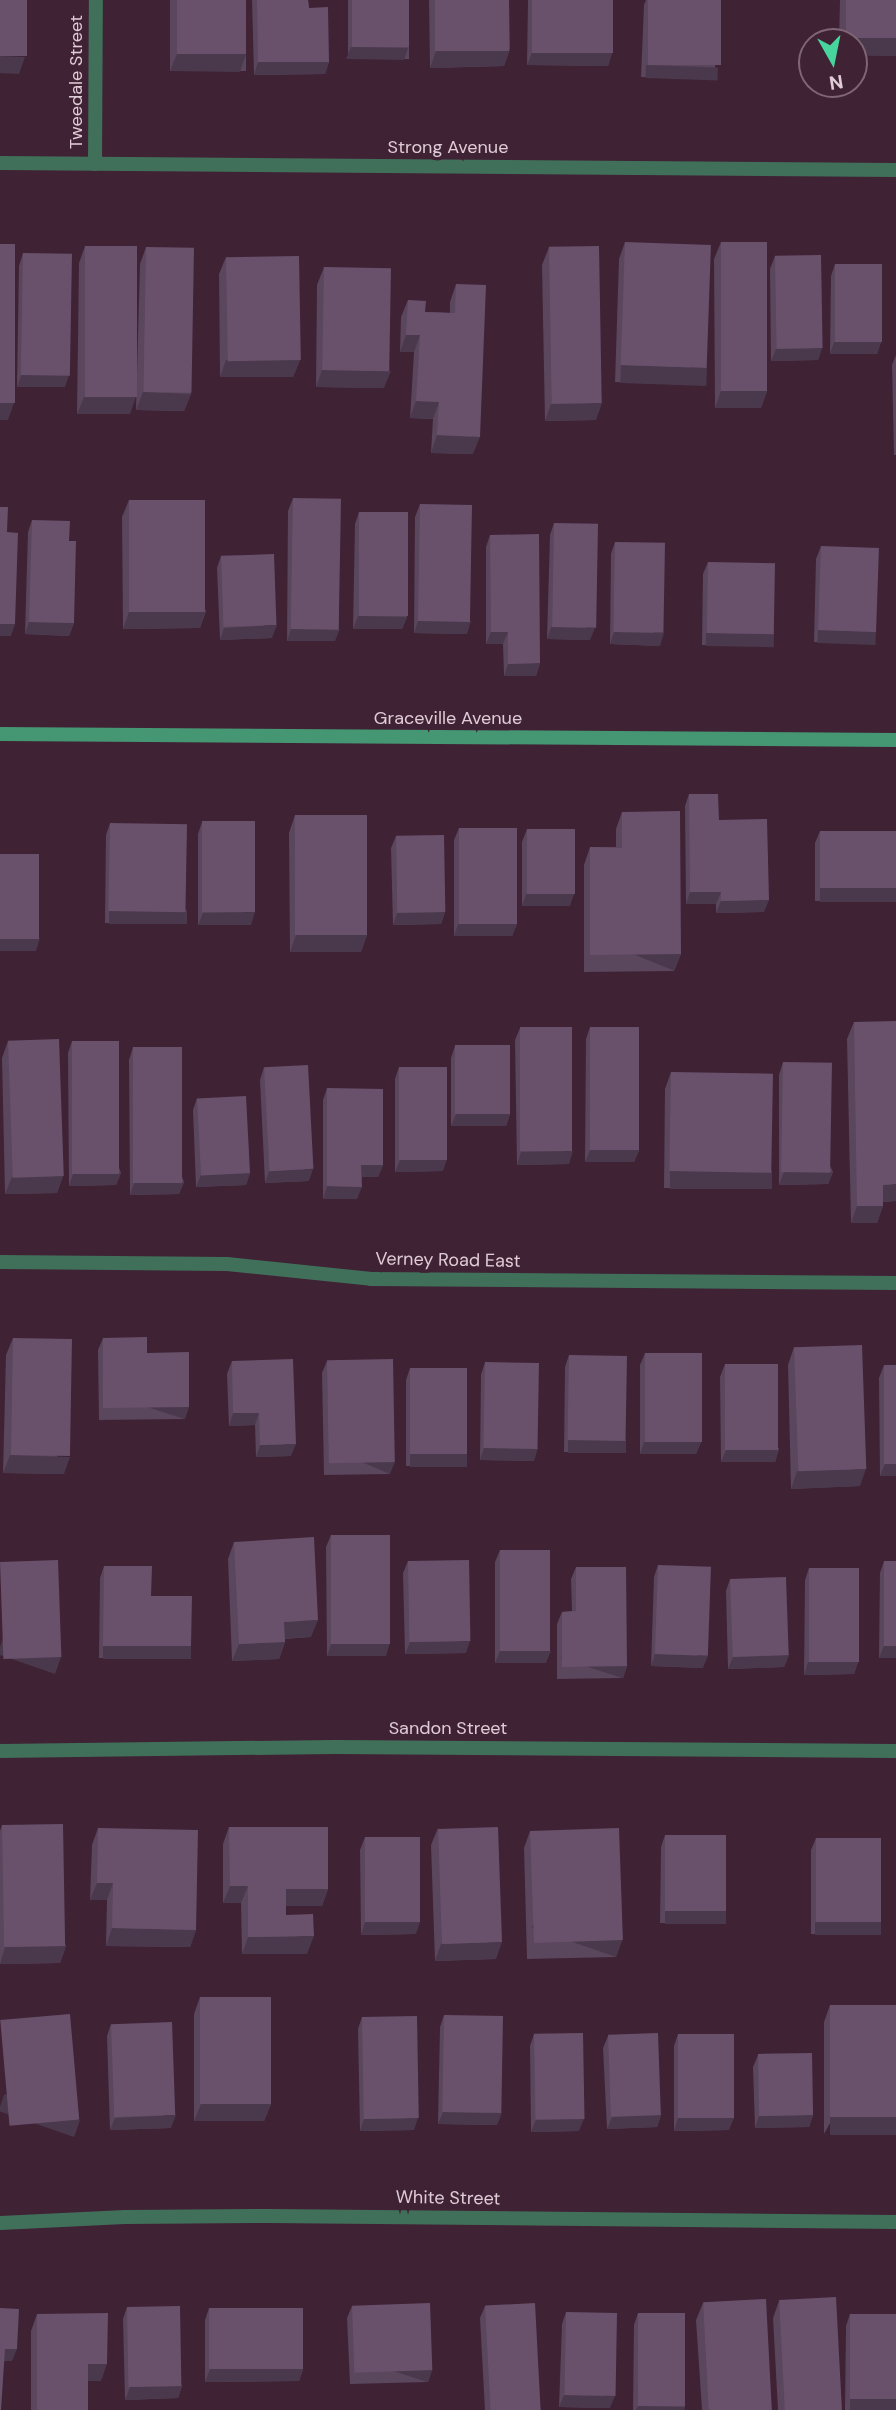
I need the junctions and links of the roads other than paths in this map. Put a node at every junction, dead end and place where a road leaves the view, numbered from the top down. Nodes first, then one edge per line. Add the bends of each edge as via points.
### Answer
1 (96, 0) edge
2 (0, 163) edge
3 (95, 164) junction
4 (896, 170) edge
5 (0, 734) edge
6 (896, 740) edge
7 (0, 1262) edge
8 (896, 1283) edge
9 (0, 1751) edge
10 (896, 1751) edge
11 (896, 2222) edge
12 (0, 2224) edge

1 - 3 street, Tweedale Street
2 - 3 street, Strong Avenue
3 - 4 street, Strong Avenue
5 - 6 main road, Graceville Avenue
7 - 8 street, Verney Road East via 227,1264 371,1279
9 - 10 street, Sandon Street via 335,1747
11 - 12 street, White Street via 268,2216

